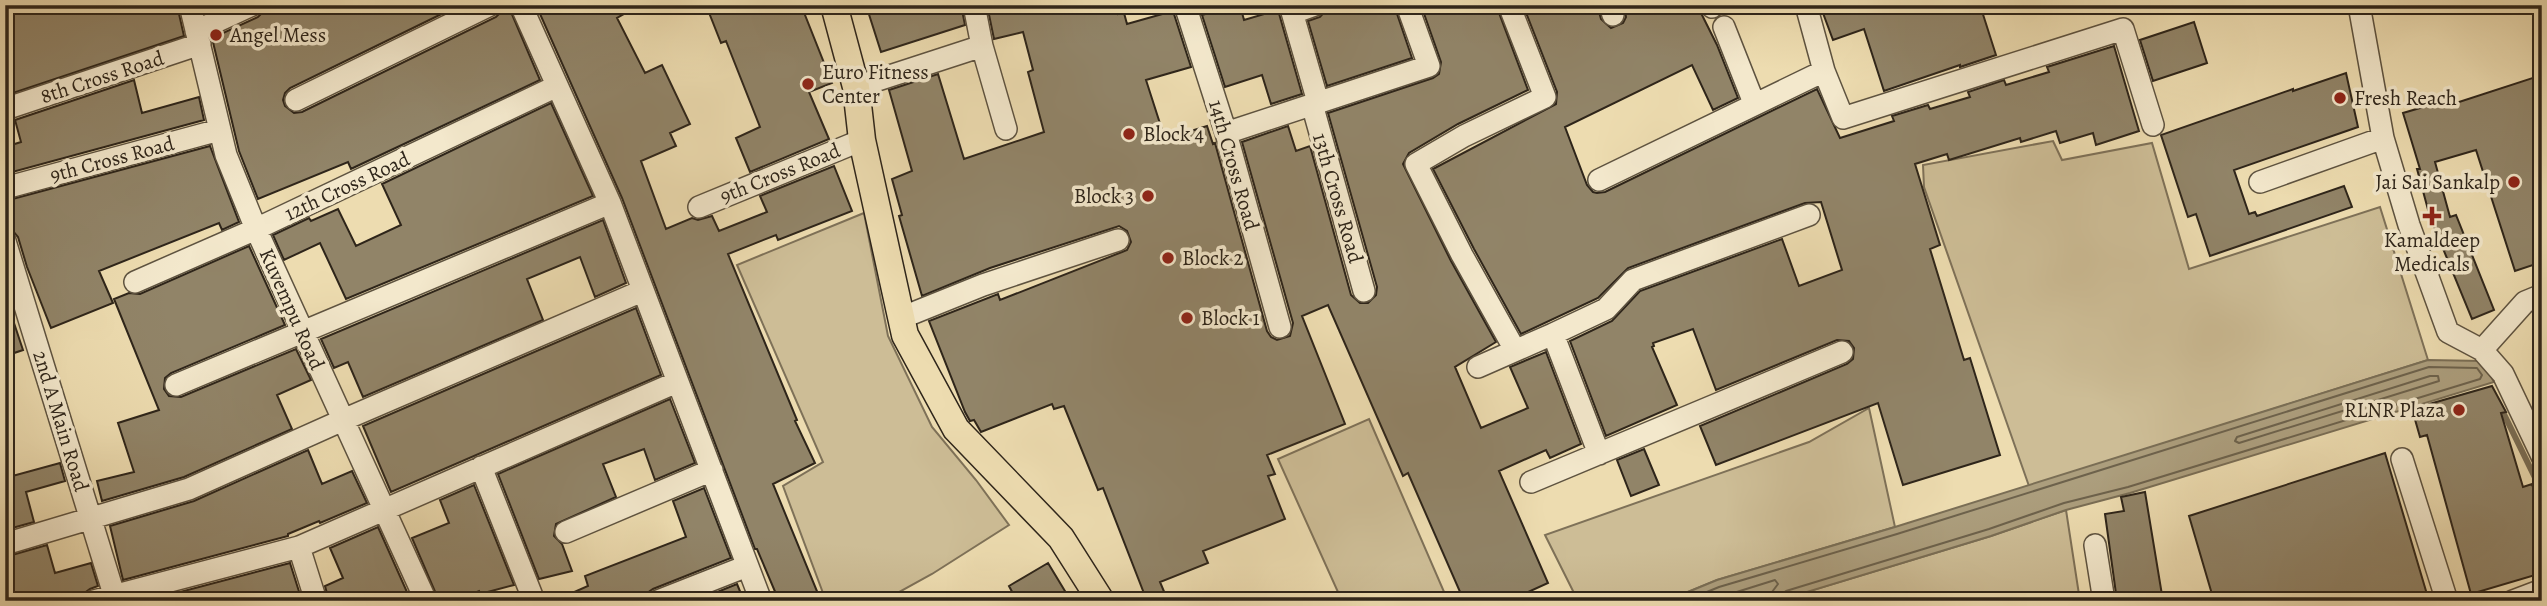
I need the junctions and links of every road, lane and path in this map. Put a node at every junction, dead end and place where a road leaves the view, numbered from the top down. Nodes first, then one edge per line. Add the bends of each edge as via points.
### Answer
1 (190, 5) edge
2 (252, 5) edge
3 (490, 5) edge
4 (522, 5) edge
5 (834, 5) edge
6 (974, 5) edge
7 (1185, 5) edge
8 (1315, 5) edge
9 (1407, 5) edge
10 (1509, 5) edge
11 (1805, 5) edge
12 (2358, 5) edge
13 (1291, 9) edge
14 (1724, 27) dead end
15 (198, 38) junction
16 (982, 46) junction
17 (1824, 71) junction
18 (557, 86) junction
19 (856, 87) junction
20 (296, 100) dead end
21 (1315, 103) junction
22 (1754, 103) junction
23 (5, 109) edge
24 (2152, 125) dead end
25 (219, 130) junction
26 (1006, 130) dead end
27 (1226, 133) junction
28 (2383, 138) junction
29 (862, 140) junction
30 (1599, 180) dead end
31 (2260, 182) dead end
32 (5, 188) edge
33 (610, 203) junction
34 (699, 206) dead end
35 (1809, 215) dead end
36 (256, 229) junction
37 (1118, 240) dead end
38 (5, 241) edge
39 (135, 282) dead end
40 (642, 291) junction
41 (1364, 291) dead end
42 (2542, 295) edge
43 (901, 318) junction
44 (1280, 327) dead end
45 (302, 332) junction
46 (1553, 334) junction
47 (2482, 350) junction
48 (1515, 351) junction
49 (1842, 352) dead end
50 (1478, 367) dead end
51 (677, 382) junction
52 (176, 385) dead end
53 (343, 420) junction
54 (1599, 454) junction
55 (2542, 456) edge
56 (2402, 459) dead end
57 (481, 467) junction
58 (712, 470) junction
59 (1531, 482) dead end
60 (384, 508) junction
61 (92, 519) junction
62 (566, 532) dead end
63 (5, 544) edge
64 (2095, 545) dead end
65 (299, 547) junction
66 (747, 566) junction
67 (2542, 590) edge
68 (116, 598) edge
69 (94, 601) edge
70 (316, 601) edge
71 (426, 601) edge
72 (534, 601) edge
73 (659, 601) edge
74 (761, 601) edge
75 (1101, 601) edge
76 (2104, 601) edge
77 (2447, 601) edge
78 (2513, 601) edge

1 - 15 street, Kuvempu Road
2 - 15 street, 8th Cross Road
3 - 20 street
4 - 18 street
5 - 19 main road
6 - 16 street
7 - 27 street, 14th Cross Road
8 - 13 street
9 - 21 street via 1429,66
10 - 48 street via 1545,97 1416,164
11 - 17 street
12 - 28 street
13 - 21 street, 13th Cross Road
14 - 22 street
15 - 23 street, 8th Cross Road
15 - 25 street, Kuvempu Road
16 - 19 street
16 - 26 street
17 - 22 street
17 - 24 street via 1843,118 2123,29
18 - 33 street
18 - 36 street, 12th Cross Road
19 - 29 main road
21 - 27 street
21 - 41 street, 13th Cross Road
22 - 30 street
25 - 32 street, 9th Cross Road
25 - 36 street, Kuvempu Road
27 - 44 street, 14th Cross Road
28 - 31 street
28 - 47 street via 2448,332
29 - 34 street, 9th Cross Road
29 - 43 main road
33 - 40 street
33 - 45 street
35 - 46 street via 1633,280 1606,309
36 - 39 street, 12th Cross Road
36 - 45 street, Kuvempu Road
37 - 43 street
38 - 61 street, 2nd A Main Road
40 - 51 street
40 - 53 street
42 - 47 street via 2525,302
43 - 75 main road via 905,335 956,429 1060,538
45 - 52 street
45 - 53 street, Kuvempu Road
46 - 48 street
46 - 54 street
47 - 55 street via 2503,374
48 - 50 street
49 - 54 street
51 - 57 street
51 - 58 street
53 - 60 street, Kuvempu Road
53 - 61 street via 189,489
54 - 59 street
56 - 77 street
57 - 60 street
57 - 72 street
58 - 62 street
58 - 66 street
60 - 65 street
60 - 71 street, Kuvempu Road
61 - 63 street
61 - 68 street, 2nd A Main Road
64 - 76 street
65 - 68 street
65 - 70 street
66 - 73 street
66 - 74 street
67 - 78 street
68 - 69 street

